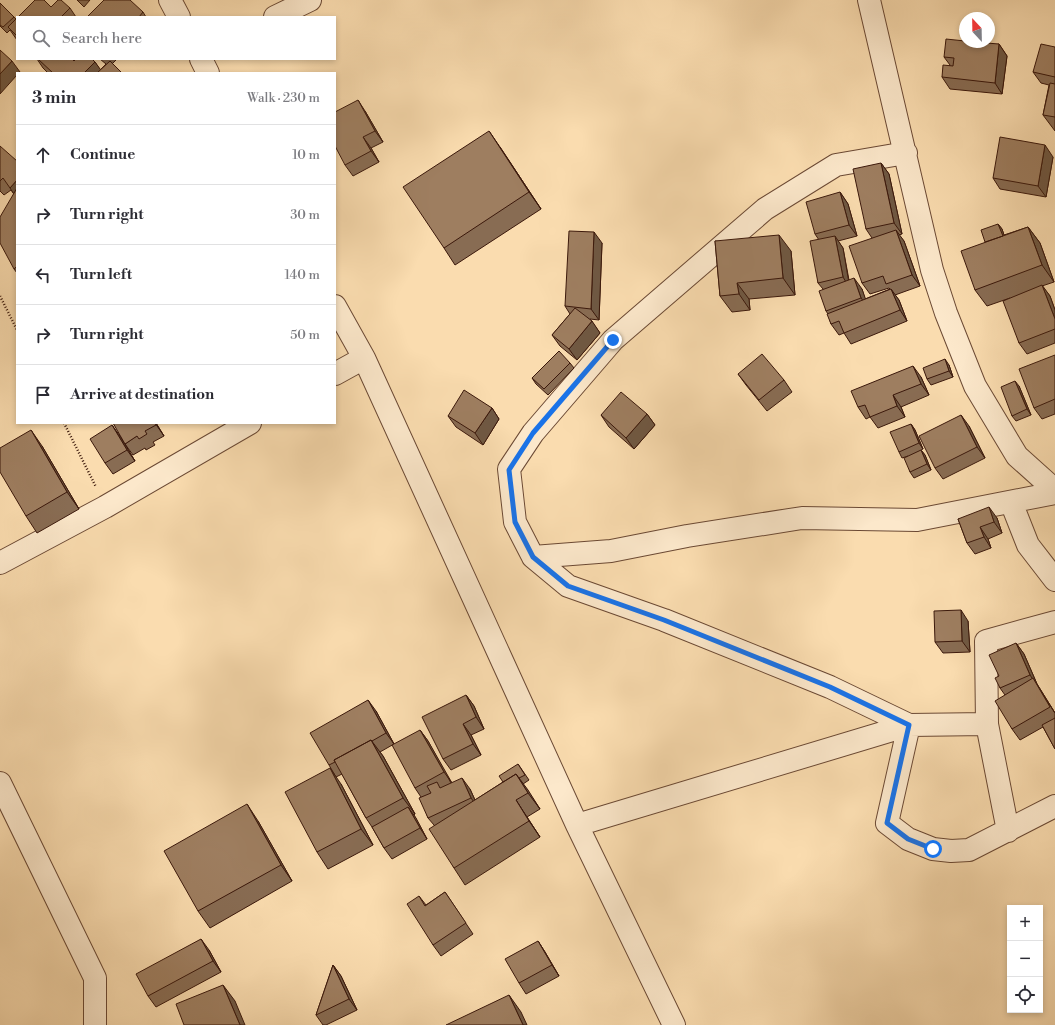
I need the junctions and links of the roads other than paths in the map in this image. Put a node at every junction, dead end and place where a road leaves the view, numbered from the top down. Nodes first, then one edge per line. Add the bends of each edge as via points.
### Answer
1 (170, 0) edge
2 (310, 0) edge
3 (869, 0) edge
4 (178, 16) edge
5 (276, 16) edge
6 (201, 60) edge
7 (207, 72) edge
8 (906, 153) junction
9 (336, 308) edge
10 (364, 358) junction
11 (336, 373) edge
12 (248, 424) edge
13 (1055, 492) edge
14 (1011, 502) junction
15 (533, 557) junction
16 (0, 563) edge
17 (1055, 580) edge
18 (1055, 622) edge
19 (987, 724) junction
20 (909, 725) junction
21 (0, 783) edge
22 (1055, 806) edge
23 (577, 825) junction
24 (1008, 831) junction
25 (95, 1025) edge
26 (674, 1025) edge

1 - 4 street
2 - 5 street
3 - 8 street
6 - 7 street
8 - 13 street via 932,270 975,386 1017,456
8 - 15 street via 836,165 765,209 613,340 533,433 509,470 515,522
9 - 10 street
10 - 11 street
10 - 23 street
12 - 16 street via 106,507
13 - 14 street
14 - 15 street via 917,520 802,518 611,551
14 - 17 street via 1028,546
15 - 20 street via 568,586 664,620 830,687
18 - 19 street via 986,640
19 - 20 street
19 - 24 street
20 - 23 street
20 - 24 street via 887,823 908,839 933,849 951,851 969,850
21 - 25 street via 96,978
22 - 24 street
23 - 26 street

